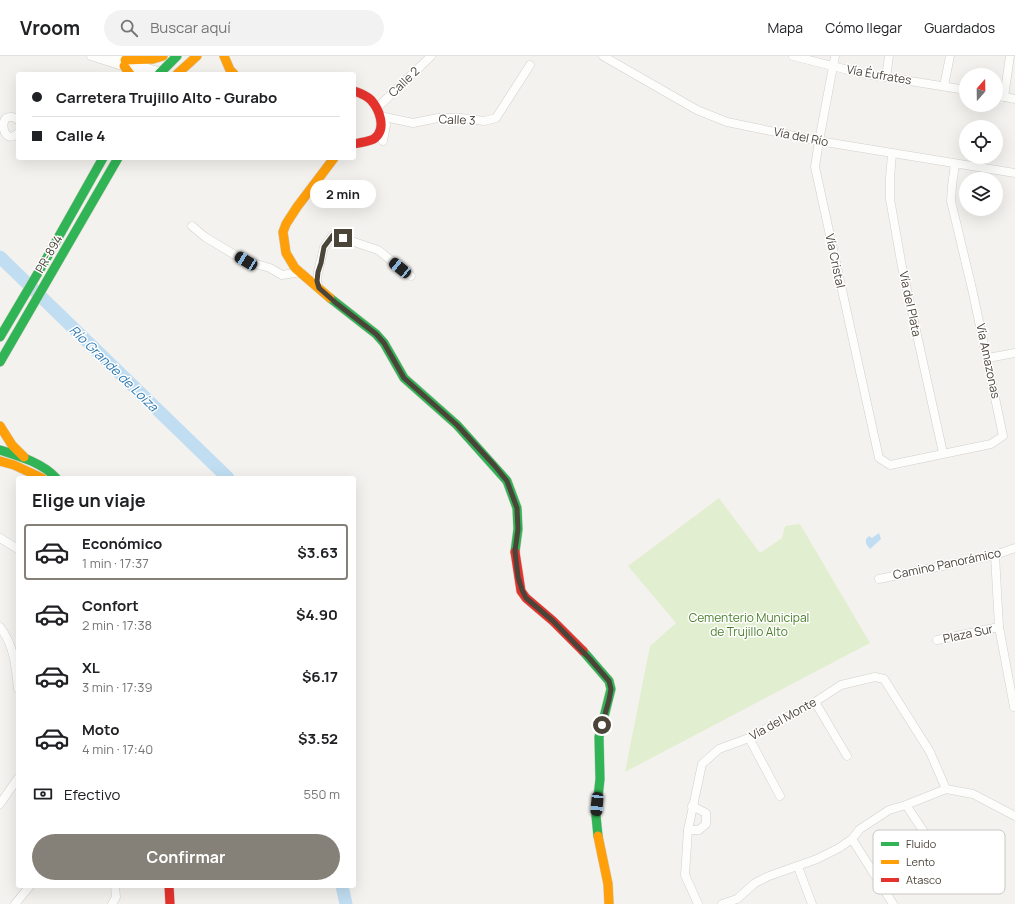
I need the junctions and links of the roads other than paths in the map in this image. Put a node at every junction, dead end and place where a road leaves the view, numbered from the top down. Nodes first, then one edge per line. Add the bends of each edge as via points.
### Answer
1 (91, 56) edge
2 (109, 56) edge
3 (163, 56) edge
4 (177, 56) edge
5 (197, 56) edge
6 (224, 56) edge
7 (431, 56) edge
8 (603, 56) edge
9 (793, 56) edge
10 (835, 56) edge
11 (889, 56) edge
12 (950, 56) edge
13 (1010, 56) edge
14 (125, 63) junction
15 (530, 65) dead end
16 (833, 66) junction
17 (129, 72) edge
18 (143, 72) edge
19 (159, 72) edge
20 (164, 72) edge
21 (180, 72) edge
22 (232, 72) edge
23 (886, 77) junction
24 (1003, 84) edge
25 (944, 86) junction
26 (959, 89) edge
27 (356, 92) edge
28 (1003, 97) edge
29 (1015, 99) edge
30 (381, 114) junction
31 (16, 119) edge
32 (0, 124) edge
33 (16, 134) edge
34 (383, 141) dead end
35 (819, 141) junction
36 (356, 143) edge
37 (892, 154) junction
38 (102, 160) edge
39 (117, 160) edge
40 (332, 160) edge
41 (955, 164) junction
42 (1015, 174) edge
43 (192, 226) dead end
44 (300, 272) junction
45 (411, 276) dead end
46 (319, 288) junction
47 (0, 337) edge
48 (1015, 353) edge
49 (988, 358) junction
50 (0, 362) edge
51 (0, 426) edge
52 (0, 450) edge
53 (943, 453) junction
54 (0, 461) edge
55 (884, 462) joint
56 (33, 463) junction
57 (38, 476) edge
58 (55, 476) edge
59 (0, 538) edge
60 (16, 548) edge
61 (1015, 548) edge
62 (995, 554) junction
63 (879, 579) dead end
64 (0, 627) edge
65 (999, 627) junction
66 (937, 640) dead end
67 (16, 664) edge
68 (815, 702) junction
69 (1014, 707) edge
70 (749, 738) junction
71 (847, 756) dead end
72 (16, 781) edge
73 (946, 789) junction
74 (780, 796) dead end
75 (0, 804) edge
76 (906, 805) junction
77 (692, 806) junction
78 (1015, 816) edge
79 (688, 830) junction
80 (923, 830) edge
81 (852, 839) junction
82 (798, 866) junction
83 (873, 872) edge
84 (28, 888) edge
85 (115, 888) edge
86 (169, 888) edge
87 (887, 894) edge
88 (738, 902) edge
89 (15, 904) edge
90 (112, 904) edge
91 (170, 904) edge
92 (609, 904) edge
93 (698, 904) edge
94 (722, 904) edge
95 (812, 904) edge
96 (893, 904) edge

1 - 14 street
2 - 14 street
3 - 14 main road
4 - 20 main road
5 - 21 main road
6 - 22 main road
7 - 30 street, Calle 2
8 - 35 street, Vía del Río via 697,110 727,122
9 - 16 street, Vía Éufrates
10 - 16 street, Vía Cristal
11 - 23 street
12 - 25 street
13 - 24 street
14 - 17 main road
14 - 18 street
14 - 19 street
15 - 30 street, Calle 3 via 496,118 484,122 438,118 413,123
16 - 23 street, Vía Éufrates
16 - 35 street, Vía Cristal
23 - 25 street, Vía Éufrates
25 - 26 street, Vía Éufrates
27 - 30 main road via 365,95
28 - 29 street
30 - 34 street
30 - 36 main road via 381,129 375,138
31 - 32 street via 7,117
32 - 33 street via 1,131 6,136
35 - 37 street, Vía del Río
35 - 55 street, Vía Cristal via 816,167 819,185 879,458
37 - 41 street, Vía del Río
37 - 53 street, Vía del Plata via 890,199 902,267
38 - 47 main road, PR-894 / PR-894
39 - 50 main road, PR-894 / PR-894
40 - 44 main road via 297,207 283,232 286,253
41 - 42 street, Vía del Río
41 - 49 street, Vía Amazonas via 951,201
43 - 44 street via 205,237 246,261 270,268 282,275
44 - 46 main road
45 - 46 street via 378,250 333,235 324,247 318,272
46 - 92 main road via 376,334 404,378 457,425 507,481 517,508 515,551 518,577 526,598 553,621 609,681 611,689 599,737 600,779 596,816
48 - 49 street
49 - 53 street, Vía Amazonas via 1003,436 991,444
51 - 56 main road via 12,445
52 - 56 main road
53 - 55 street, Vía Amazonas via 890,465
54 - 57 main road
56 - 58 main road
59 - 60 street
61 - 62 street, Camino Panorámico
62 - 63 street, Camino Panorámico
62 - 65 street
64 - 67 street via 7,636
65 - 66 street, Plaza Sur
65 - 69 street
68 - 70 street, Vía del Monte
68 - 71 street
68 - 73 street, Vía del Monte via 841,685 875,677 884,679 930,752
70 - 74 street
70 - 77 street, Vía del Monte via 719,749 702,764
72 - 75 street
73 - 76 street
73 - 78 street via 973,794
76 - 80 street
76 - 81 street via 889,810 860,829
77 - 79 street, Vía del Monte
77 - 79 street via 706,813 706,824 699,830
79 - 93 street, Vía del Monte via 685,875
81 - 82 street via 817,859
81 - 83 street
82 - 88 street via 755,883
82 - 95 street
84 - 89 street
85 - 90 street via 116,898
86 - 91 main road
87 - 96 street
88 - 94 street

